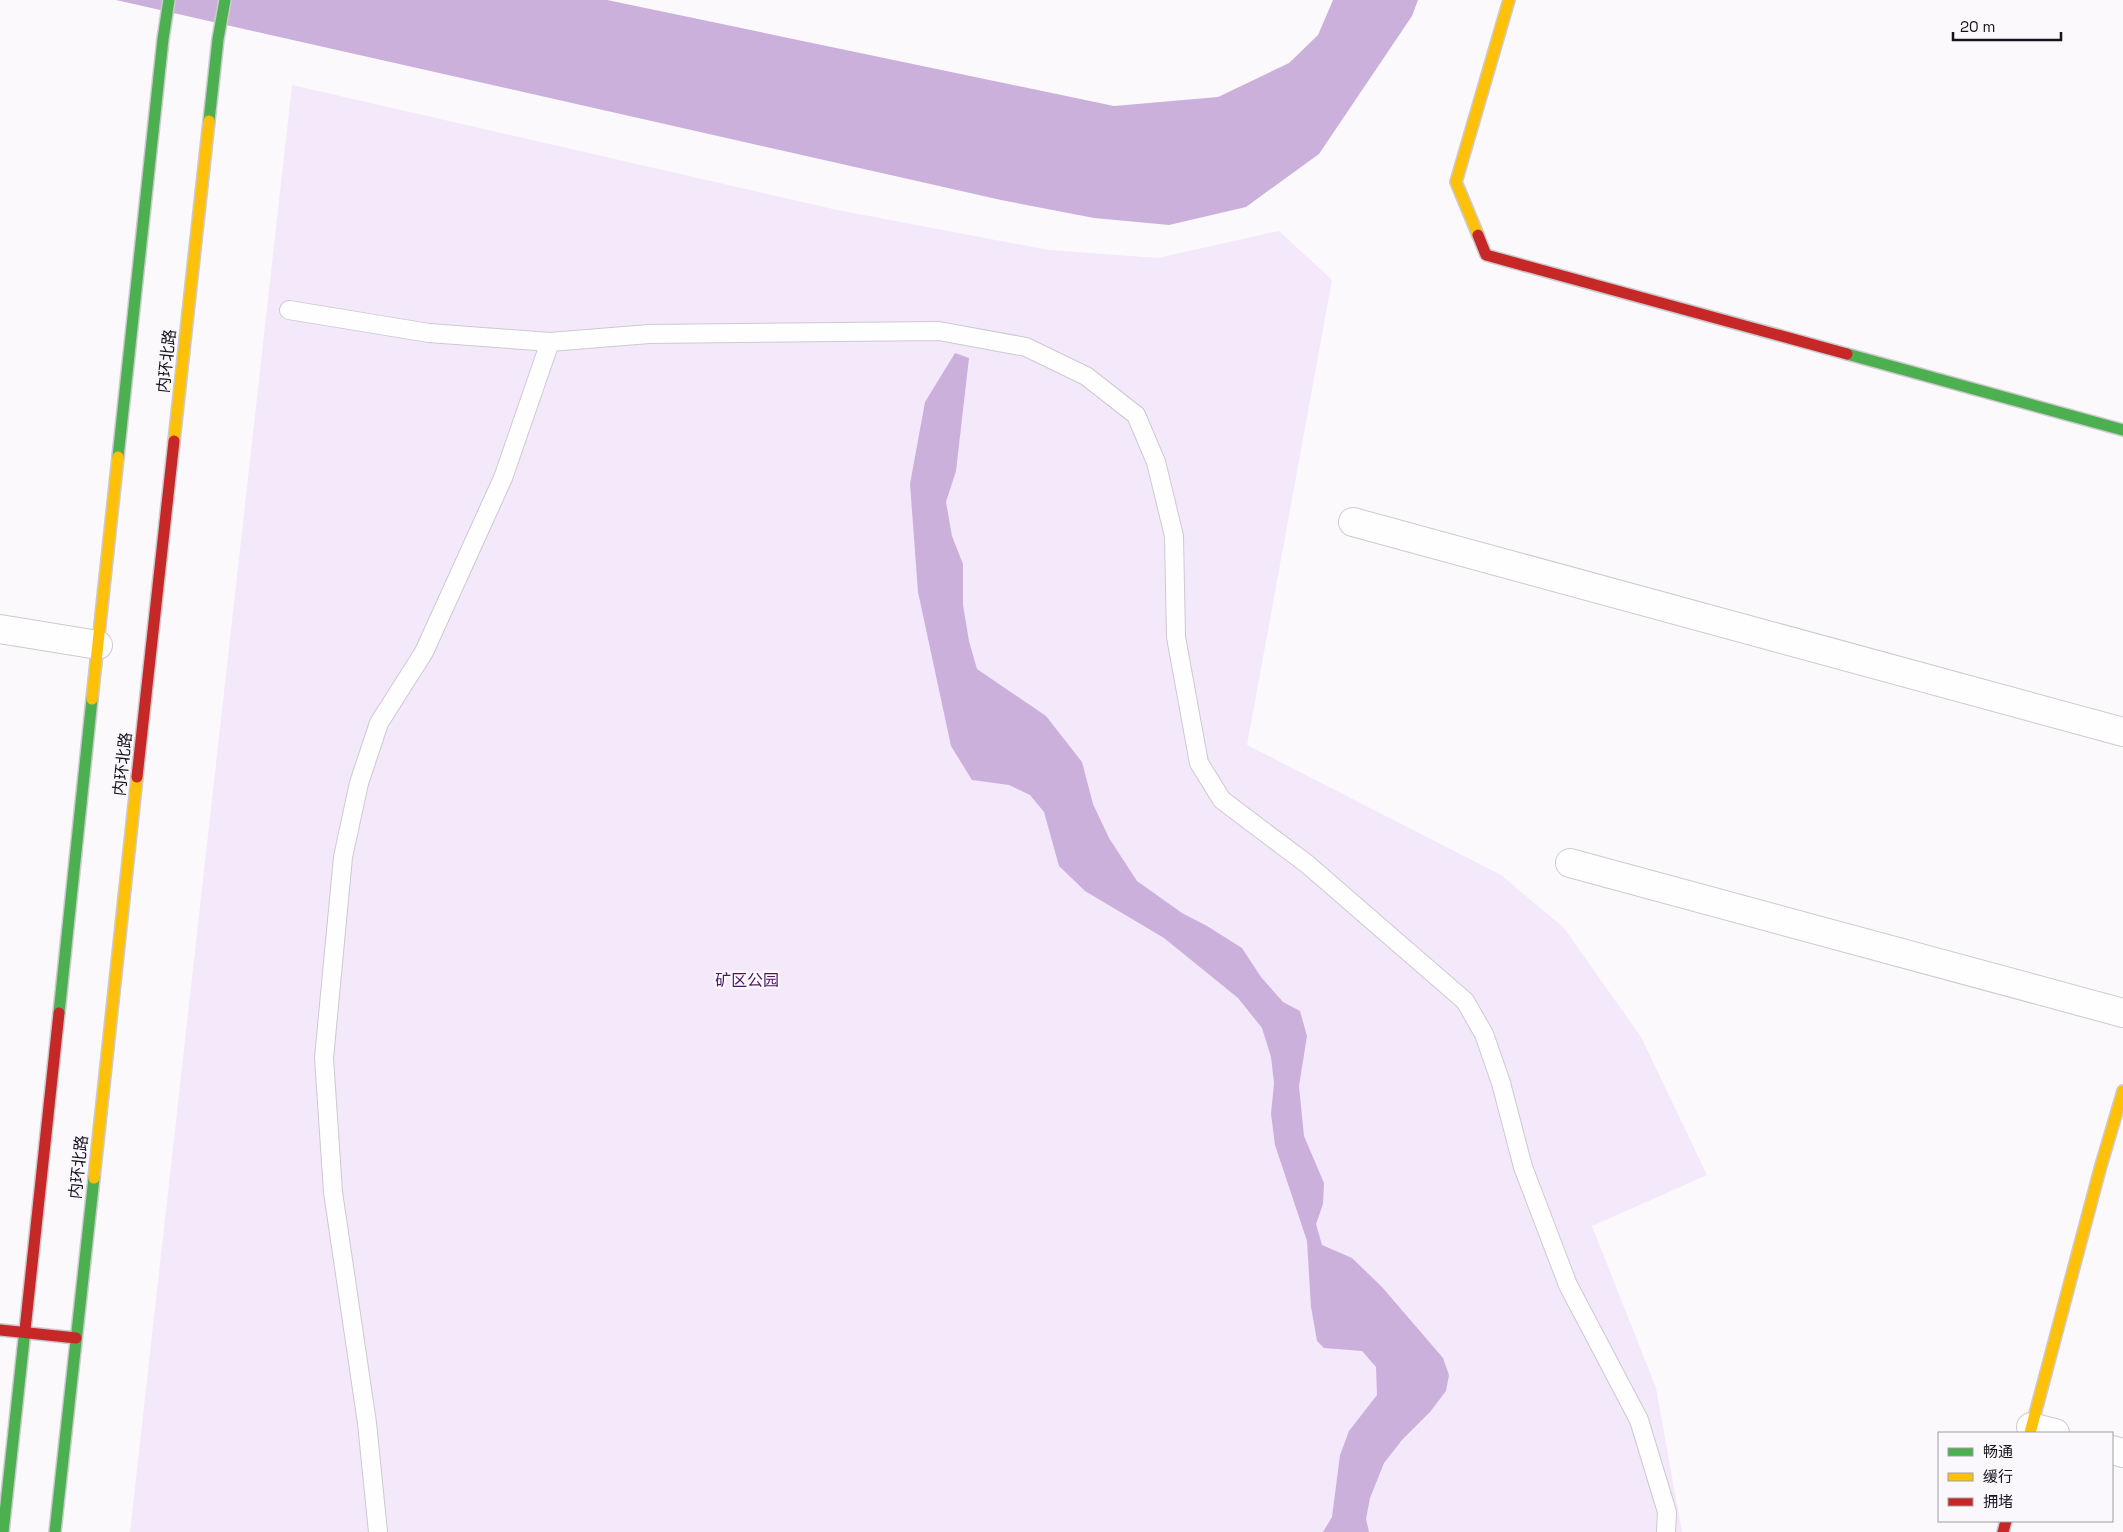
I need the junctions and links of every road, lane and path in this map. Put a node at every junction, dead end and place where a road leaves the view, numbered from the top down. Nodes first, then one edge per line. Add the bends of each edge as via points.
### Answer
1 (169, 0) edge
2 (225, 0) edge
3 (1509, 0) edge
4 (289, 310) dead end
5 (550, 342) junction
6 (2123, 430) edge
7 (1353, 522) dead end
8 (0, 629) edge
9 (98, 645) junction
10 (2123, 732) edge
11 (1570, 863) dead end
12 (2123, 1013) edge
13 (2123, 1091) edge
14 (0, 1330) edge
15 (24, 1333) junction
16 (76, 1338) junction
17 (2039, 1431) edge
18 (3, 1532) edge
19 (55, 1532) edge
20 (378, 1532) edge
21 (1666, 1532) edge

1 - 9 main road
2 - 16 main road, 内环北路 via 218,38
3 - 6 main road via 1456,182 1486,255
4 - 5 lane via 430,333
5 - 20 lane via 503,478 424,652 379,723 359,783 343,857 324,1058 333,1192 367,1423
5 - 21 lane via 649,334 940,331 1026,347 1086,376 1136,415 1156,462 1174,536 1176,637 1199,763 1222,800 1307,864 1465,1000 1484,1034 1501,1083 1523,1167 1568,1285 1639,1420 1667,1512
7 - 10 street
8 - 9 street
9 - 15 main road
11 - 12 street
13 - 17 main road via 2100,1169
14 - 15 main road
15 - 16 main road
15 - 18 main road
16 - 19 main road, 内环北路

